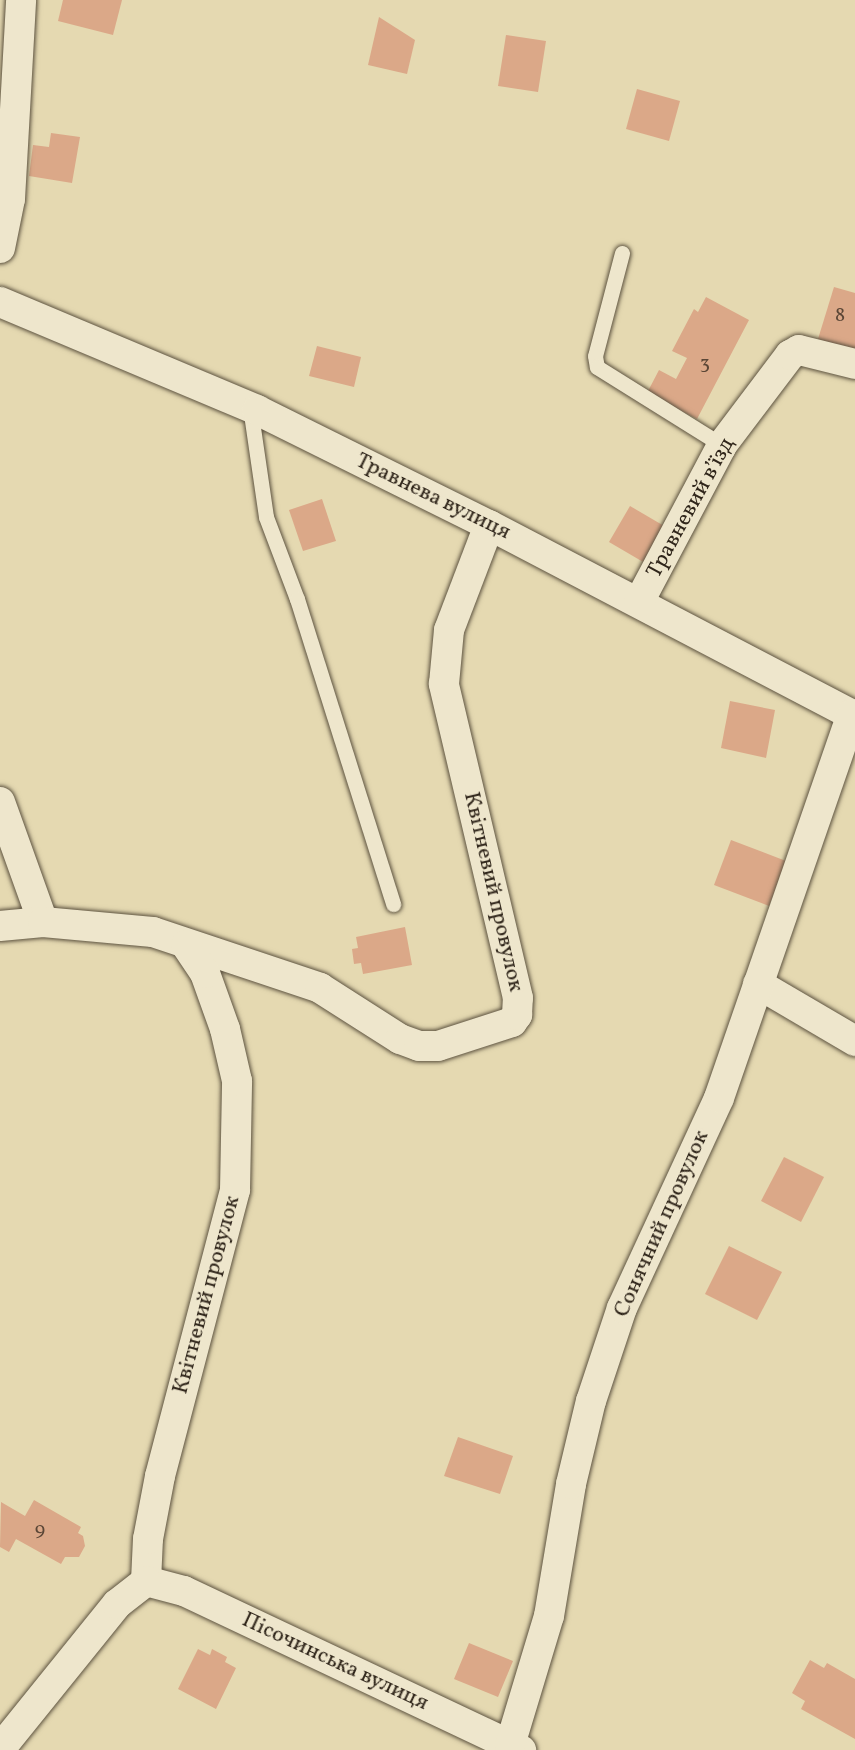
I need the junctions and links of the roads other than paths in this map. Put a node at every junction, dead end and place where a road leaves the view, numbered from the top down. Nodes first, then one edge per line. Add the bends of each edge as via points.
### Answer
1 (21, 0) edge
2 (0, 248) edge
3 (622, 253) dead end
4 (0, 302) edge
5 (855, 364) edge
6 (250, 407) junction
7 (722, 445) junction
8 (489, 525) junction
9 (639, 602) junction
10 (853, 715) edge
11 (0, 802) edge
12 (393, 904) dead end
13 (43, 922) junction
14 (0, 926) edge
15 (186, 945) junction
16 (758, 984) junction
17 (855, 1041) edge
18 (146, 1581) junction
19 (515, 1747) edge
20 (0, 1749) edge

1 - 2 street via 10,199
3 - 7 lane via 595,356 597,367
4 - 6 street, Травнева вулиця
5 - 7 street, Травневий в’їзд via 799,350 790,355
6 - 8 street, Травнева вулиця
6 - 12 lane via 266,517 297,599
7 - 9 street, Травневий в’їзд
8 - 9 street, Травнева вулиця
8 - 15 street, Квітневий провулок via 449,630 444,684 518,998 518,1015 505,1026 438,1046 419,1046 400,1039 320,988 246,960
9 - 10 street, Травнева вулиця
10 - 16 street, Сонячний провулок
11 - 13 street
13 - 14 street, Квітневий провулок
13 - 15 street, Квітневий провулок via 153,932
15 - 18 street, Квітневий провулок via 205,974 225,1029 237,1082 236,1190 160,1476 148,1539
16 - 17 street
16 - 19 street, Сонячний провулок via 719,1098 622,1308 591,1401 571,1484 549,1616
18 - 19 street, Пісочинська вулиця via 184,1592
18 - 20 street via 117,1604

